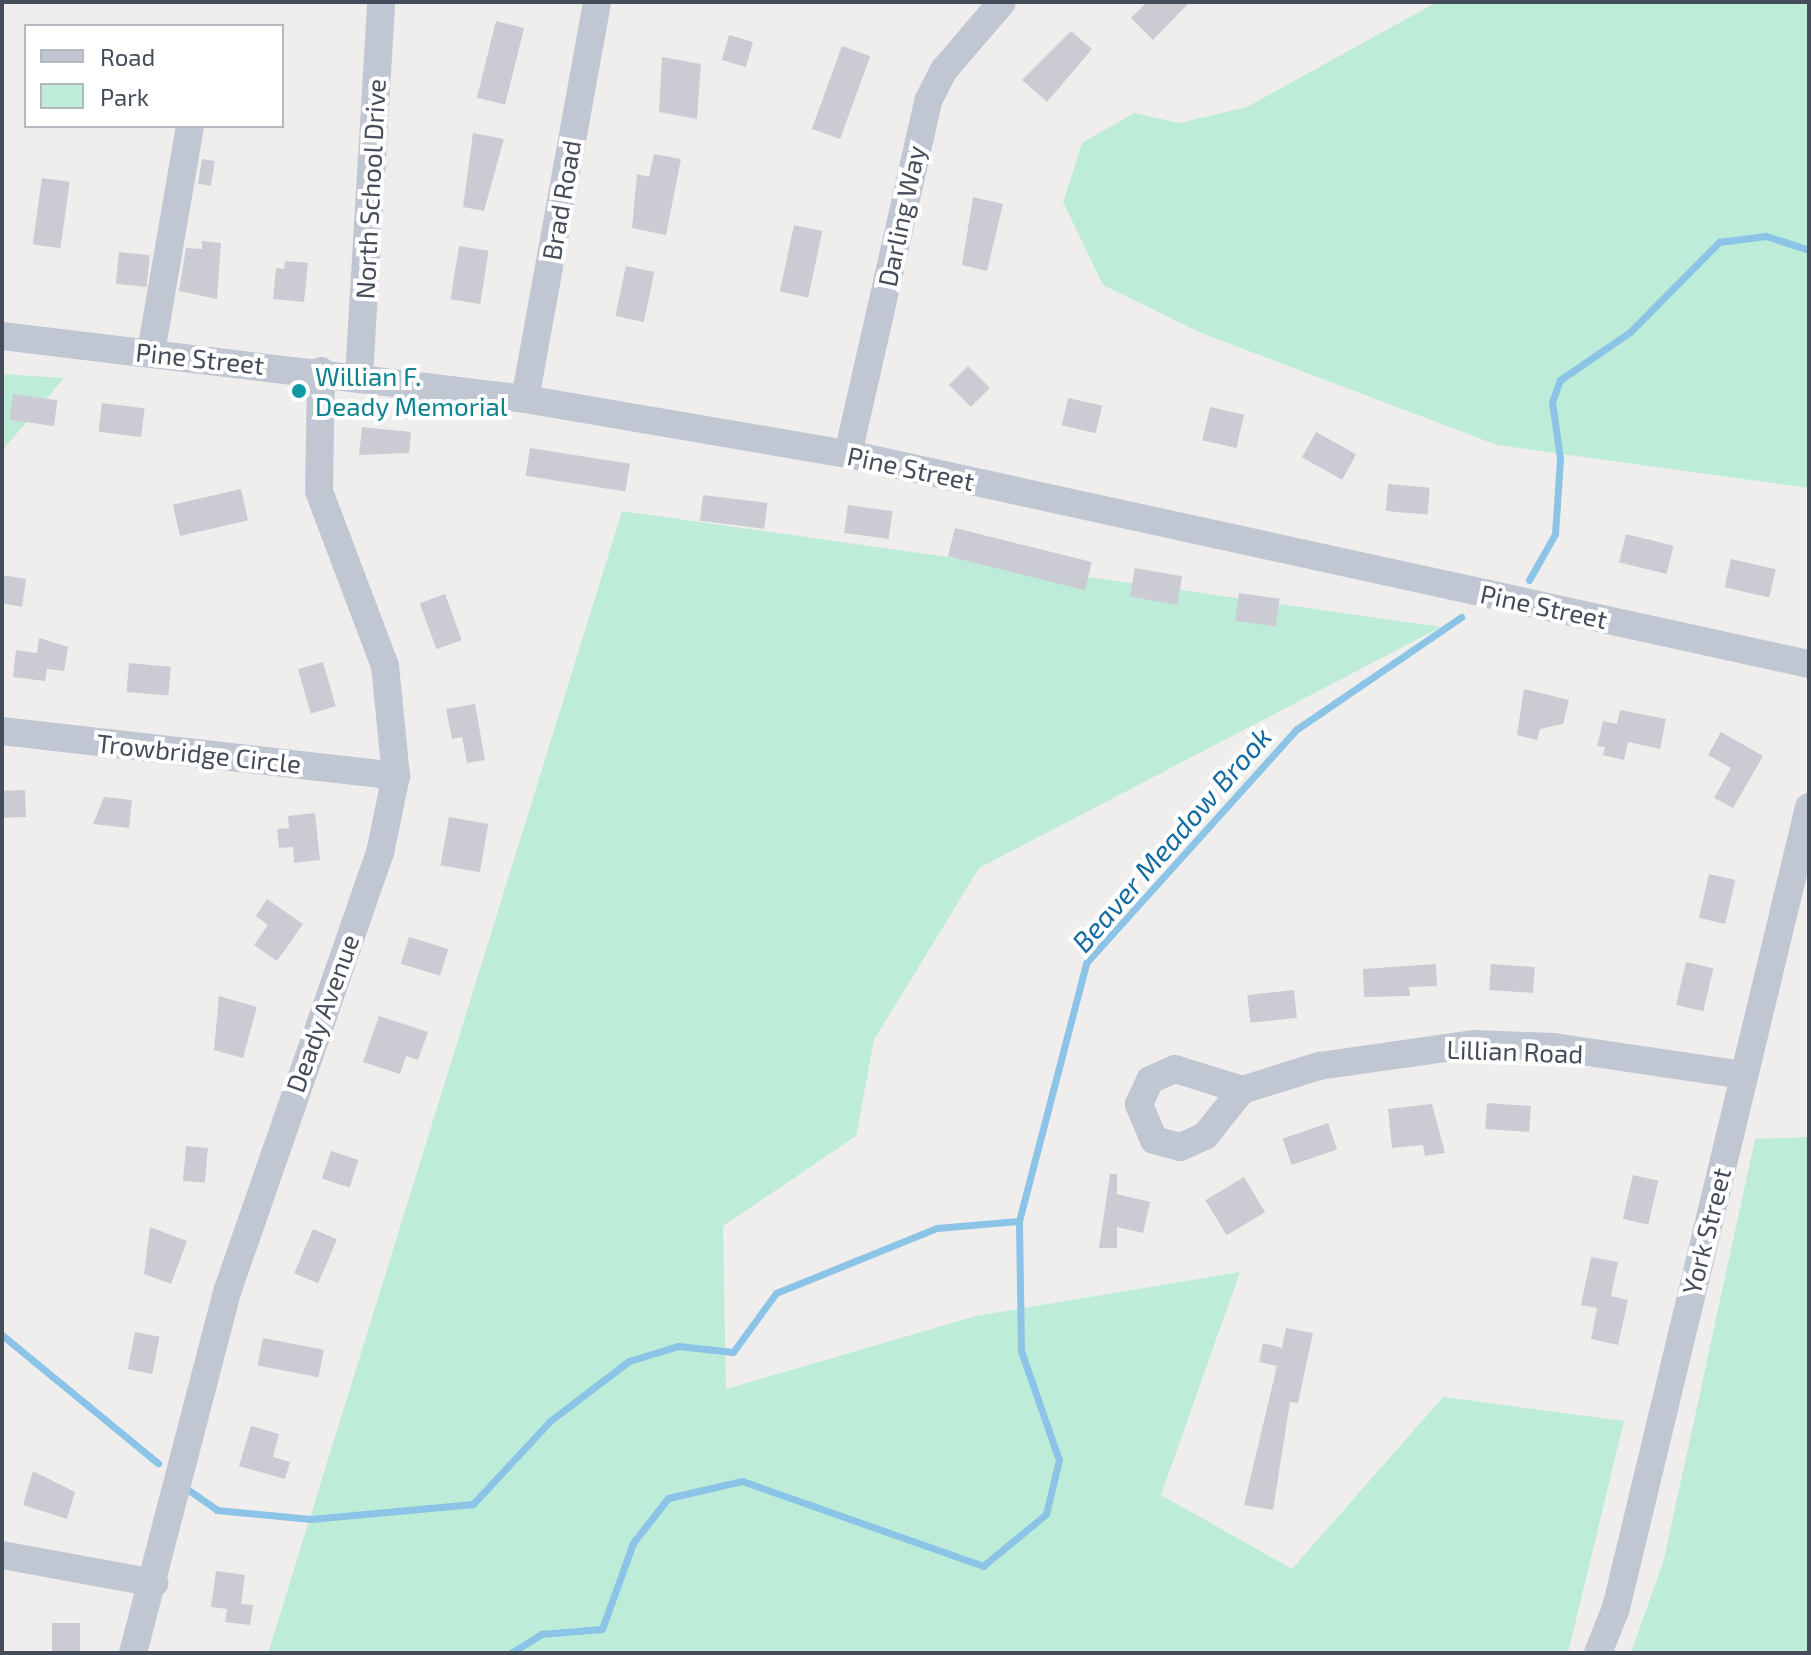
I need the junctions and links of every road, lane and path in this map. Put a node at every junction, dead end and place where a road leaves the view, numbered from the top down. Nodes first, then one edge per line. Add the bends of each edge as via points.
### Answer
1 (381, 2) edge
2 (597, 2) edge
3 (1002, 2) edge
4 (190, 128) edge
5 (2, 336) edge
6 (151, 352) junction
7 (321, 371) junction
8 (359, 376) junction
9 (525, 399) junction
10 (848, 454) junction
11 (1809, 664) edge
12 (2, 731) edge
13 (396, 776) junction
14 (1809, 807) edge
15 (1744, 1075) junction
16 (1242, 1090) dead end
17 (2, 1555) edge
18 (154, 1583) junction
19 (133, 1653) edge
20 (1598, 1653) edge

1 - 8 street, North School Drive
2 - 9 street, Brad Road
3 - 10 street, Darling Way via 944,70 928,101
4 - 6 street
5 - 6 street, Pine Street
6 - 7 street, Pine Street
7 - 8 street, Pine Street
7 - 13 street, Deady Avenue via 319,491 385,666
8 - 9 street, Pine Street
9 - 10 street, Pine Street
10 - 11 street, Pine Street
12 - 13 street, Trowbridge Circle
13 - 18 street, Deady Avenue via 380,853 236,1259
14 - 15 street, York Street
15 - 16 street, Lillian Road via 1554,1047 1474,1044 1319,1066
15 - 20 street, York Street via 1616,1608
17 - 18 street
18 - 19 street, Deady Avenue

